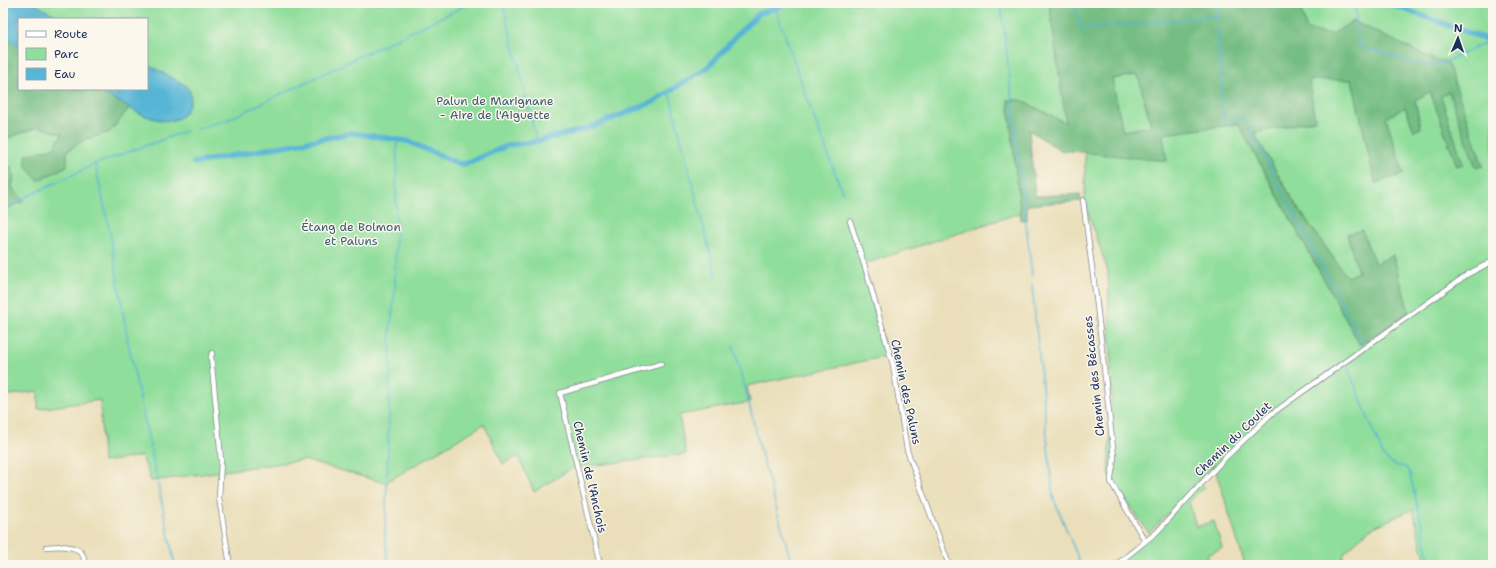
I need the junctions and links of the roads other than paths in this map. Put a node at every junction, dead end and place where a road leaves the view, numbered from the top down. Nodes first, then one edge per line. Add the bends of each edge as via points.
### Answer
1 (1082, 200) dead end
2 (850, 221) dead end
3 (1493, 260) edge
4 (212, 353) dead end
5 (661, 364) dead end
6 (1144, 541) junction
7 (46, 548) dead end
8 (84, 565) edge
9 (230, 565) edge
10 (600, 565) edge
11 (949, 565) edge
12 (1116, 565) edge

1 - 6 street, Chemin des Bécasses via 1114,458 1110,479
2 - 11 street, Chemin des Paluns via 893,365 907,450
3 - 6 street, Chemin du Coulet via 1468,274 1268,417 1224,459 1157,532
4 - 9 street via 220,437 219,498
5 - 10 street, Chemin de l'Anchois via 560,393
6 - 12 street, Chemin du Coulet
7 - 8 street via 67,546 78,550 83,555

